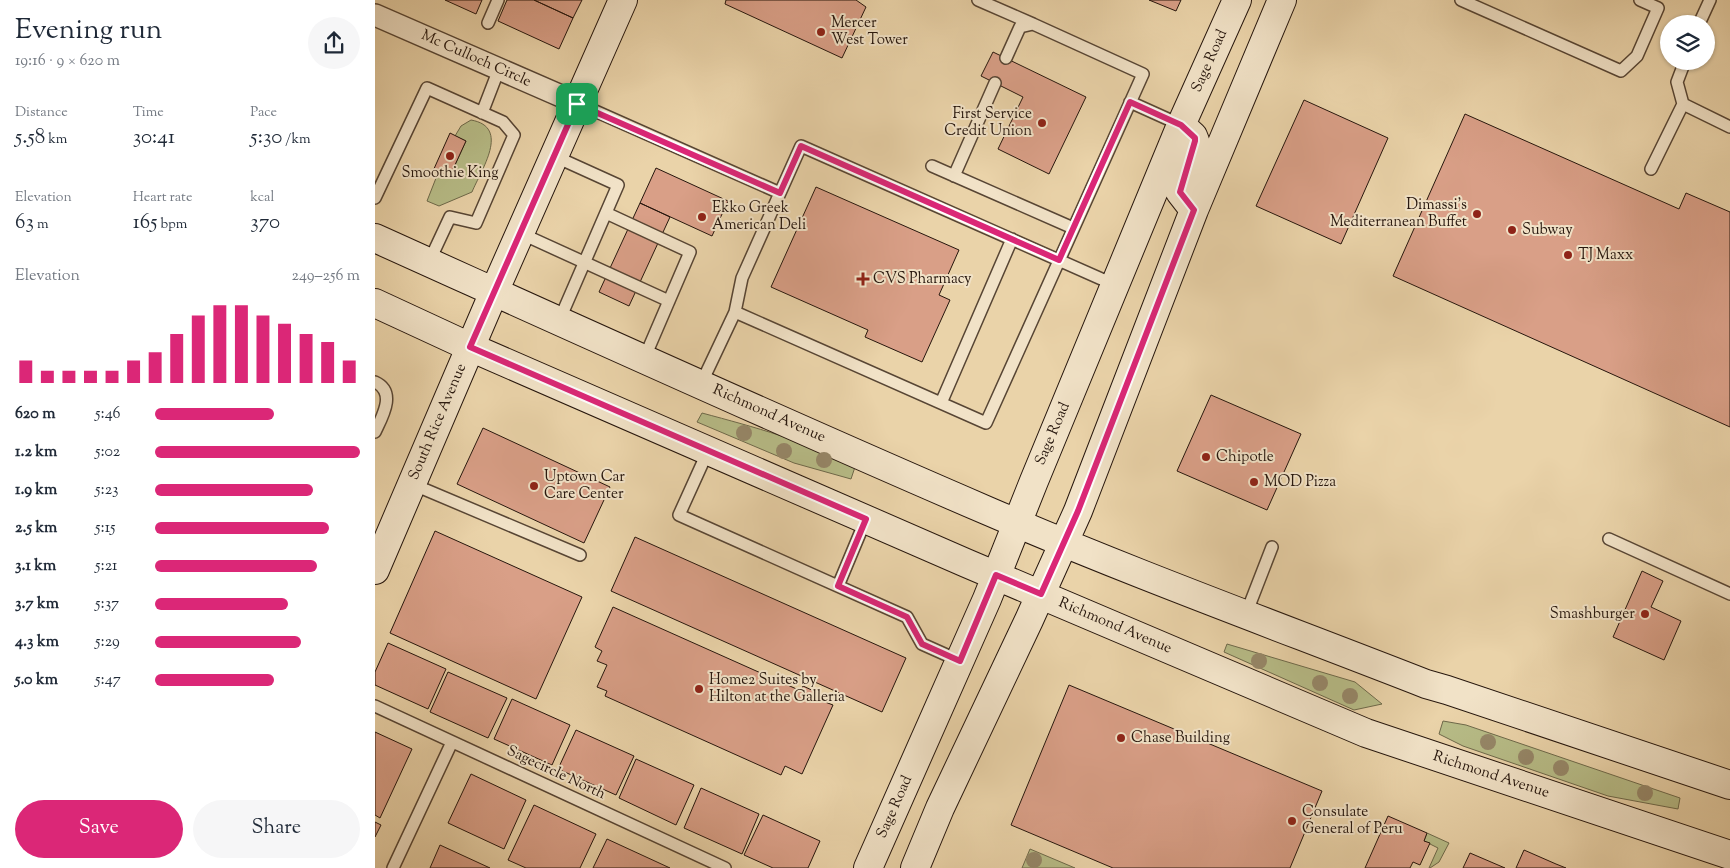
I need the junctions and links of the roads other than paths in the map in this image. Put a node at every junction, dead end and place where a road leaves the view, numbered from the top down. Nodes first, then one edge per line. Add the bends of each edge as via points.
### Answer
1 (498, 0) edge
2 (623, 0) edge
3 (978, 0) edge
4 (1237, 0) edge
5 (1461, 0) edge
6 (1640, 0) edge
7 (1710, 0) edge
8 (1281, 1) edge
9 (375, 15) edge
10 (1703, 15) edge
11 (488, 23) dead end
12 (1033, 24) junction
13 (1006, 58) dead end
14 (499, 69) junction
15 (1682, 70) edge
16 (995, 83) dead end
17 (1130, 102) junction
18 (577, 104) junction
19 (1683, 104) junction
20 (482, 113) junction
21 (1181, 125) junction
22 (1730, 127) edge
23 (554, 156) junction
24 (933, 166) dead end
25 (1651, 169) dead end
26 (955, 176) junction
27 (780, 193) junction
28 (375, 198) edge
29 (1194, 210) junction
30 (606, 213) junction
31 (1073, 228) junction
32 (520, 233) junction
33 (375, 238) edge
34 (1013, 240) junction
35 (1059, 260) junction
36 (429, 262) junction
37 (584, 263) junction
38 (1115, 285) junction
39 (494, 292) junction
40 (669, 301) junction
41 (375, 303) edge
42 (735, 312) junction
43 (559, 321) junction
44 (470, 347) junction
45 (644, 359) junction
46 (375, 382) edge
47 (701, 384) junction
48 (941, 403) junction
49 (375, 432) edge
50 (709, 451) junction
51 (413, 484) junction
52 (866, 519) junction
53 (1017, 523) junction
54 (1609, 540) dead end
55 (1064, 543) junction
56 (1272, 547) dead end
57 (579, 554) dead end
58 (375, 570) edge
59 (996, 575) junction
60 (838, 586) junction
61 (1041, 594) junction
62 (1730, 594) edge
63 (1246, 614) junction
64 (960, 661) junction
65 (375, 706) edge
66 (452, 742) junction
67 (1730, 785) edge
68 (1730, 855) edge
69 (718, 867) edge
70 (393, 868) edge
71 (868, 868) edge
72 (915, 868) edge

1 - 11 lane
2 - 18 main road, South Rice Avenue
3 - 12 lane
4 - 21 main road, Sage Road
5 - 6 lane via 1621,71 1637,56 1658,8
7 - 10 lane
8 - 29 main road
9 - 14 street, Mc Culloch Circle
12 - 13 lane via 1020,27
12 - 17 lane via 1143,74
14 - 18 street, Mc Culloch Circle
14 - 20 lane
15 - 19 lane via 1677,82
16 - 26 lane
17 - 21 lane
17 - 31 lane
18 - 23 main road, South Rice Avenue
18 - 27 lane
19 - 22 lane
19 - 25 lane
20 - 28 lane via 427,88
20 - 36 lane via 503,122 514,135 476,223 449,216
21 - 29 main road via 1195,141 1180,192
21 - 38 main road, Sage Road
23 - 30 lane via 618,185
23 - 32 main road, South Rice Avenue
24 - 26 lane
26 - 31 lane
27 - 34 lane via 801,146
27 - 42 lane via 742,278
29 - 55 main road
30 - 37 lane
30 - 40 lane via 690,252
31 - 35 lane
32 - 37 lane
32 - 39 main road, South Rice Avenue
33 - 36 main road, Richmond Avenue
34 - 35 lane
34 - 48 lane
35 - 38 lane
35 - 48 lane via 986,423
36 - 39 main road, Richmond Avenue
37 - 40 lane
37 - 43 lane
38 - 53 main road, Sage Road
39 - 43 main road, Richmond Avenue
39 - 44 main road, South Rice Avenue
40 - 45 lane
41 - 44 main road, Richmond Avenue
42 - 47 lane
42 - 48 lane
43 - 45 main road, Richmond Avenue
44 - 50 main road, Richmond Avenue
44 - 51 main road, South Rice Avenue
45 - 47 main road, Richmond Avenue
46 - 49 lane via 381,384 386,394 386,407
47 - 53 main road, Richmond Avenue
50 - 52 main road, Richmond Avenue
50 - 60 lane via 679,515
51 - 57 lane
51 - 58 main road, South Rice Avenue via 386,533
52 - 59 main road, Richmond Avenue
52 - 60 lane
53 - 55 main road, Richmond Avenue
53 - 59 main road, Sage Road
54 - 62 lane
55 - 61 main road
55 - 63 main road, Richmond Avenue
56 - 63 lane
59 - 61 main road, Richmond Avenue
59 - 64 main road, Sage Road
60 - 64 lane via 907,617 922,644
61 - 68 main road, Richmond Avenue via 1366,734
61 - 72 main road
63 - 67 main road, Richmond Avenue via 1426,684
64 - 71 main road, Sage Road
65 - 66 lane, Sagecircle North
66 - 69 lane, Sagecircle North
66 - 70 lane

